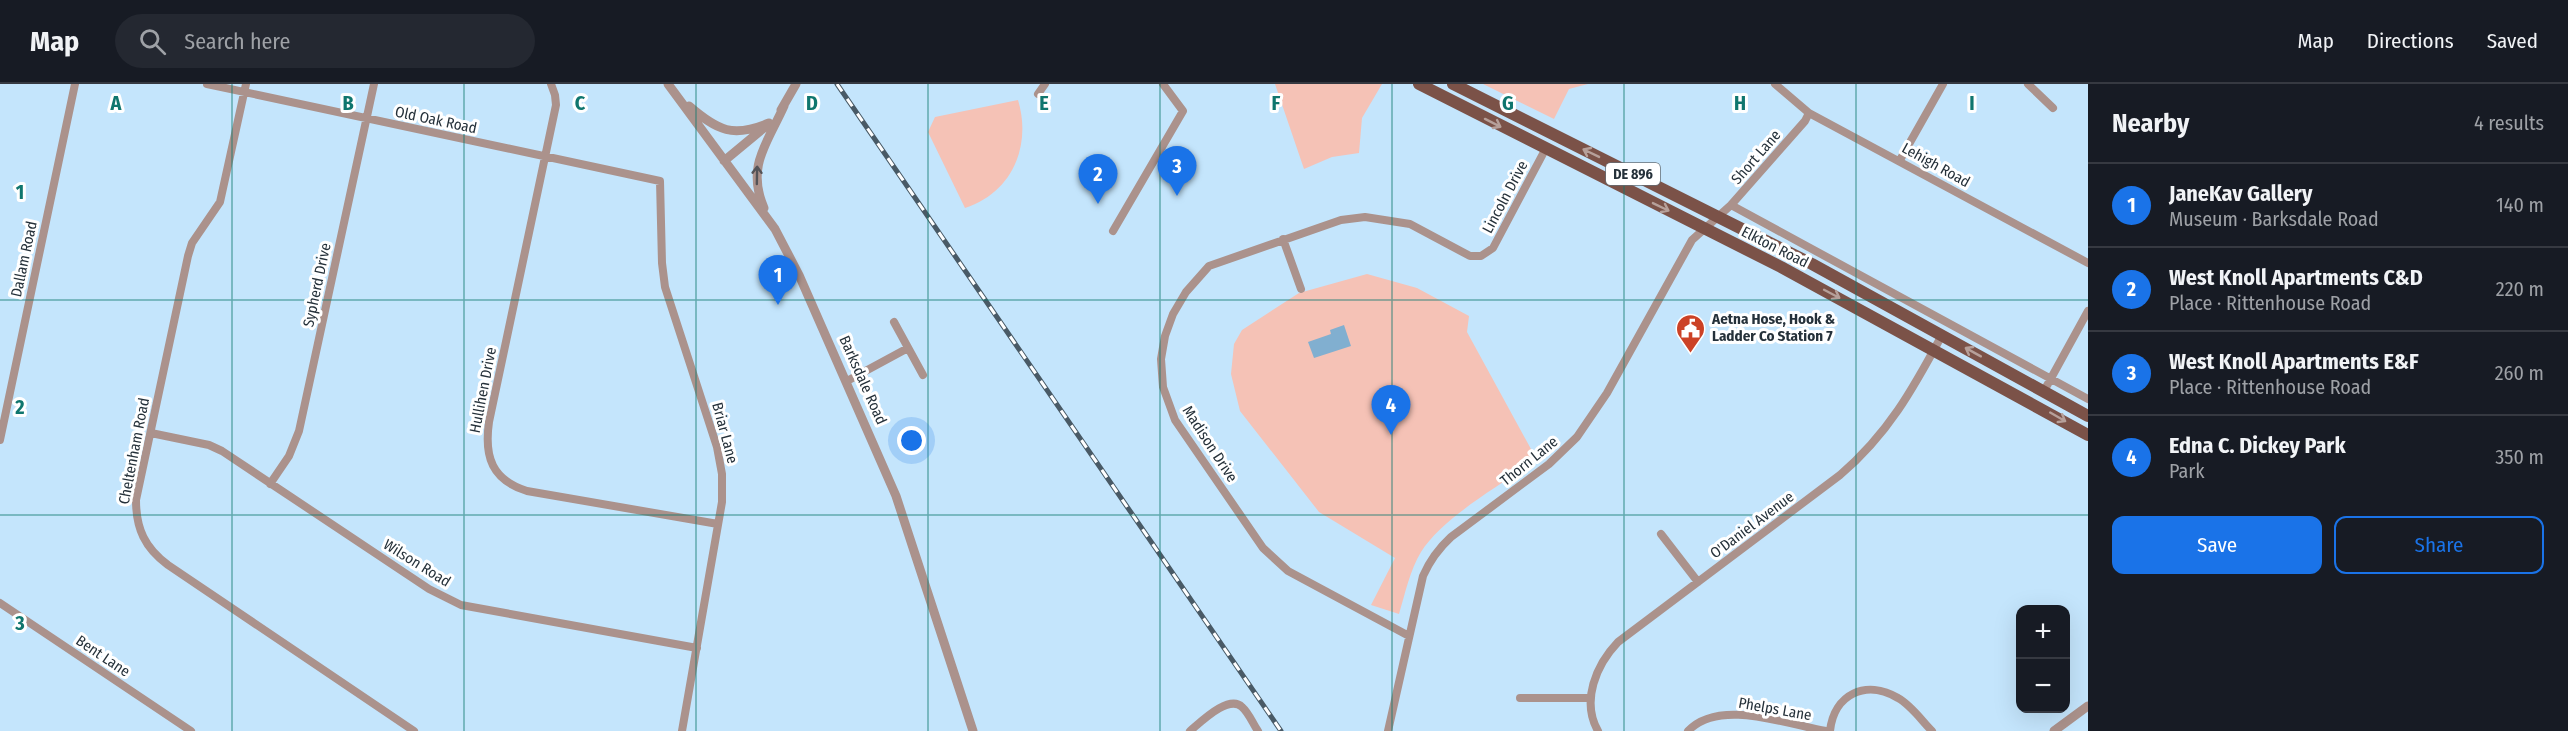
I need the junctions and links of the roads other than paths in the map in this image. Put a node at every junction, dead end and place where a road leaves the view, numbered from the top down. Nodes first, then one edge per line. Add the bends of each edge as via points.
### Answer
1 (75, 84) edge
2 (207, 84) edge
3 (374, 84) edge
4 (551, 84) edge
5 (668, 84) edge
6 (796, 84) edge
7 (1045, 84) edge
8 (1163, 84) edge
9 (1419, 84) edge
10 (1448, 84) edge
11 (1454, 84) edge
12 (1775, 84) edge
13 (1943, 84) edge
14 (2028, 84) edge
15 (245, 88) edge
16 (674, 93) junction
17 (1038, 94) dead end
18 (1441, 97) junction
19 (784, 106) junction
20 (2053, 108) dead end
21 (1809, 113) junction
22 (367, 118) junction
23 (769, 123) junction
24 (1545, 150) junction
25 (546, 157) junction
26 (1900, 160) junction
27 (724, 161) junction
28 (660, 181) joint
29 (1731, 206) junction
30 (1719, 216) junction
31 (1705, 228) junction
32 (775, 229) junction
33 (1113, 231) dead end
34 (1282, 239) junction
35 (1487, 254) joint
36 (2088, 263) edge
37 (1301, 289) dead end
38 (2088, 311) edge
39 (894, 322) dead end
40 (1942, 335) junction
41 (908, 348) junction
42 (1934, 349) junction
43 (923, 375) dead end
44 (2051, 378) junction
45 (847, 381) junction
46 (2044, 391) junction
47 (2088, 399) edge
48 (2028, 400) junction
49 (2088, 416) edge
50 (151, 433) junction
51 (2088, 435) edge
52 (0, 440) edge
53 (270, 484) junction
54 (718, 524) junction
55 (1661, 534) dead end
56 (1698, 582) junction
57 (0, 603) edge
58 (1409, 636) junction
59 (697, 648) junction
60 (1520, 698) dead end
61 (1591, 698) junction
62 (2088, 706) edge
63 (191, 731) edge
64 (414, 731) edge
65 (682, 731) edge
66 (974, 731) edge
67 (1190, 731) edge
68 (1258, 731) edge
69 (1388, 731) edge
70 (1598, 731) edge
71 (1688, 731) edge
72 (1828, 731) edge
73 (1932, 731) edge
74 (2054, 731) edge

1 - 52 street, Dallam Road
2 - 15 street, Old Oak Road
3 - 22 street, Sypherd Drive
4 - 25 street, Hullihen Drive via 555,105
5 - 16 street
6 - 19 street
7 - 17 street
8 - 33 street via 1183,111
9 - 18 main road, DE 896
10 - 18 street
30 -> 11 main road, Elkton Road / DE 896
12 - 21 street, Lehigh Road
13 - 26 street
14 - 20 street
15 - 22 street, Old Oak Road
15 - 50 street, Cheltenham Road via 220,201 192,243 188,256
16 - 23 street via 714,126 726,130 747,131
16 - 27 street, Barksdale Road
18 -> 24 main road, Elkton Road / DE 896
19 - 23 street
32 -> 19 street via 758,191 757,165
21 - 26 street, Lehigh Road
21 - 29 street, Short Lane
22 - 25 street, Old Oak Road
22 - 53 street, Sypherd Drive via 299,431 289,456
23 - 27 street
24 -> 31 main road, Elkton Road / DE 896
24 - 35 street, Lincoln Drive
25 - 28 street, Old Oak Road
25 - 54 street, Hullihen Drive via 489,422 487,448 495,470 510,484 527,491
26 - 36 street, Lehigh Road
27 - 32 street, Barksdale Road
28 - 54 street, Briar Lane via 666,287 721,462 723,488
29 - 30 street, Short Lane
29 - 44 street, Elkton Road
30 - 31 street, Thorn Lane
30 - 40 main road, Elkton Road / DE 896
31 -> 42 main road, Elkton Road / DE 896
31 - 58 street, Thorn Lane via 1692,240 1607,393 1577,437 1549,464 1438,549 1423,576
32 - 45 street, Barksdale Road
34 - 35 street, Madison Drive via 1341,220 1365,217 1410,224 1470,256
34 - 37 street
34 - 58 street, Madison Drive via 1209,266 1186,292 1165,336 1161,373 1168,402 1175,420 1274,561
38 - 44 street
39 - 41 street
40 - 42 street, O'Daniel Avenue
46 -> 40 main road, Elkton Road / DE 896
41 - 43 street
41 - 45 street
42 - 48 main road, Elkton Road / DE 896
42 - 56 street, O'Daniel Avenue via 1901,408 1863,455
44 - 46 street
44 - 47 street, Elkton Road
45 - 66 street, Barksdale Road via 908,527
46 - 48 main road
46 - 49 main road, Elkton Road / DE 896
48 -> 51 main road, Elkton Road / DE 896
50 - 53 street, Wilson Road via 222,450
50 - 64 street, Cheltenham Road via 136,500 140,532 148,548
53 - 59 street, Wilson Road via 429,589 461,604
54 - 59 street, Briar Lane
55 - 56 street
56 - 61 street, O'Daniel Avenue via 1608,652 1595,675
57 - 63 street, Bent Lane
58 - 69 street, Thorn Lane
59 - 65 street, Briar Lane
60 - 61 street
61 - 70 street, O'Daniel Avenue
62 - 74 street
67 - 68 street via 1219,708 1232,703 1242,706
71 - 72 street, Phelps Lane via 1700,720 1716,715 1743,714
72 - 73 street via 1839,704 1853,694 1869,690 1880,690 1900,699

